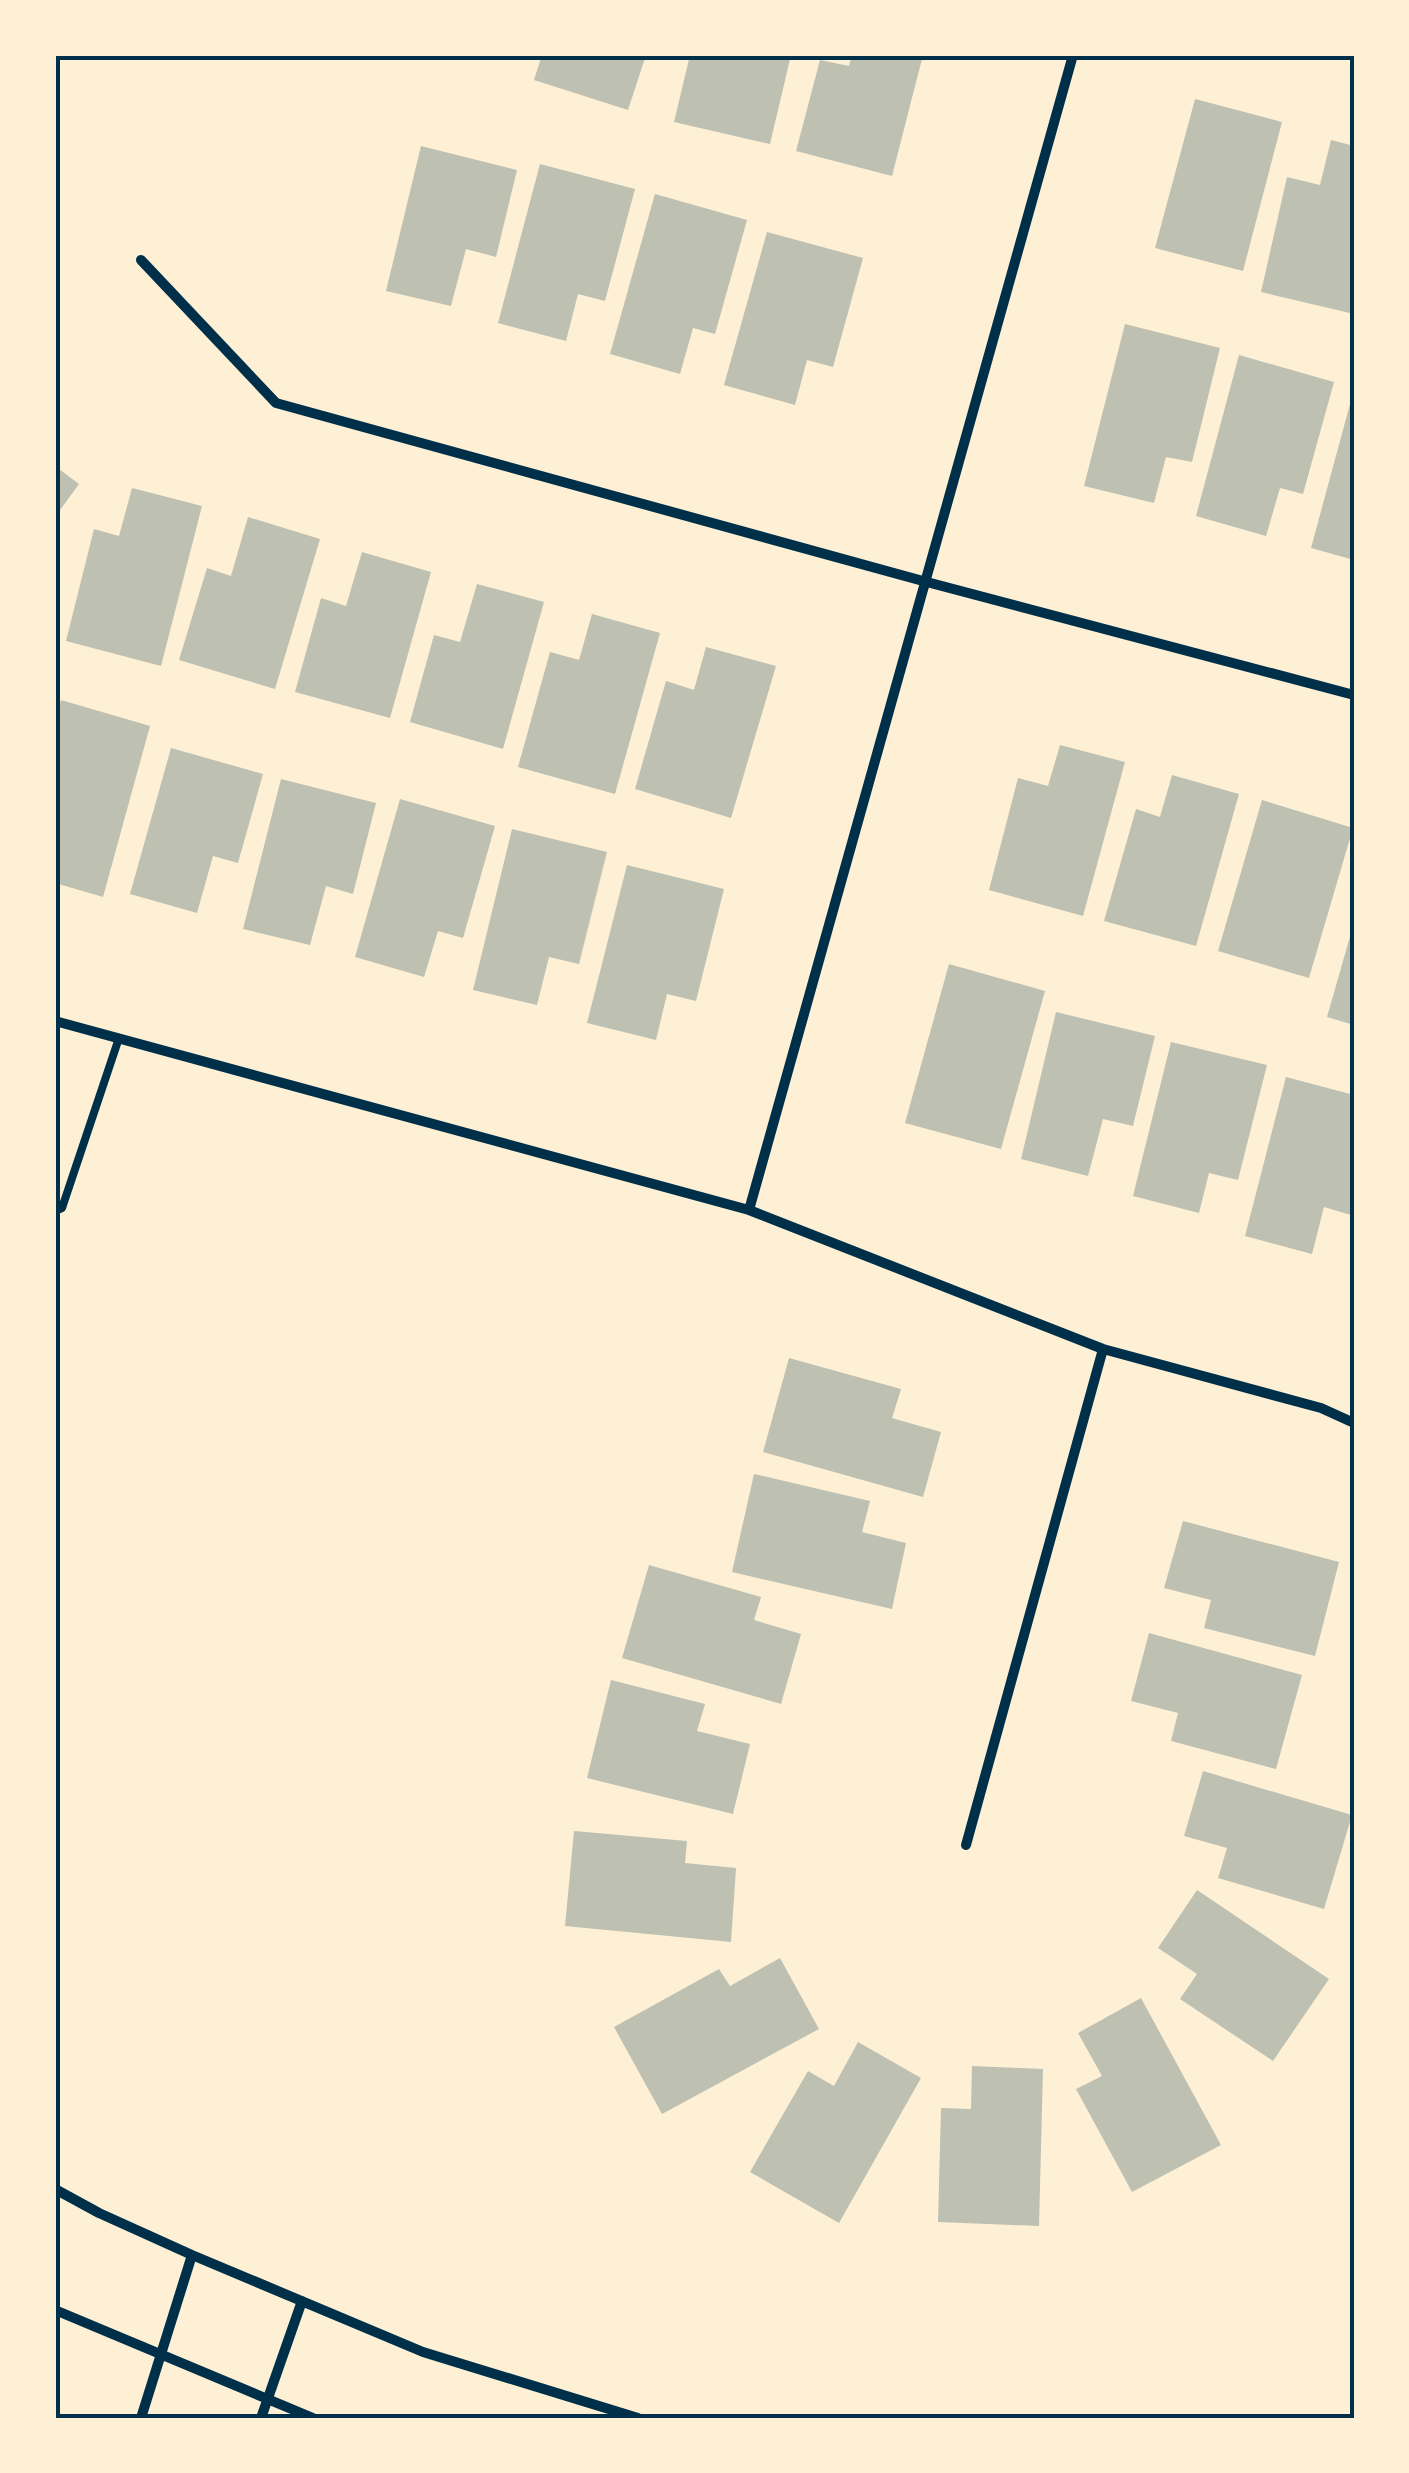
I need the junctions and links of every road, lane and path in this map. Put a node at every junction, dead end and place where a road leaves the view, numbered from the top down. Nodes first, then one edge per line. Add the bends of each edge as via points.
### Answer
1 (1072, 55) edge
2 (140, 260) dead end
3 (924, 582) junction
4 (1354, 694) edge
5 (55, 1021) edge
6 (118, 1038) junction
7 (55, 1210) edge
8 (749, 1210) junction
9 (1103, 1349) junction
10 (1354, 1423) edge
11 (966, 1845) dead end
12 (55, 2189) edge
13 (192, 2254) junction
14 (302, 2301) junction
15 (55, 2310) edge
16 (161, 2355) junction
17 (267, 2399) junction
18 (141, 2418) edge
19 (261, 2418) edge
20 (313, 2418) edge
21 (638, 2418) edge

1 - 3 street
2 - 3 street via 276,404
3 - 4 street
3 - 8 street
5 - 6 street
6 - 7 lane via 62,1208
6 - 8 street
8 - 9 street
9 - 10 street
9 - 11 street
12 - 13 street
13 - 14 street
13 - 16 street
14 - 17 street
14 - 21 street via 423,2352
15 - 16 street
16 - 17 street
16 - 18 street
17 - 19 street
17 - 20 street

